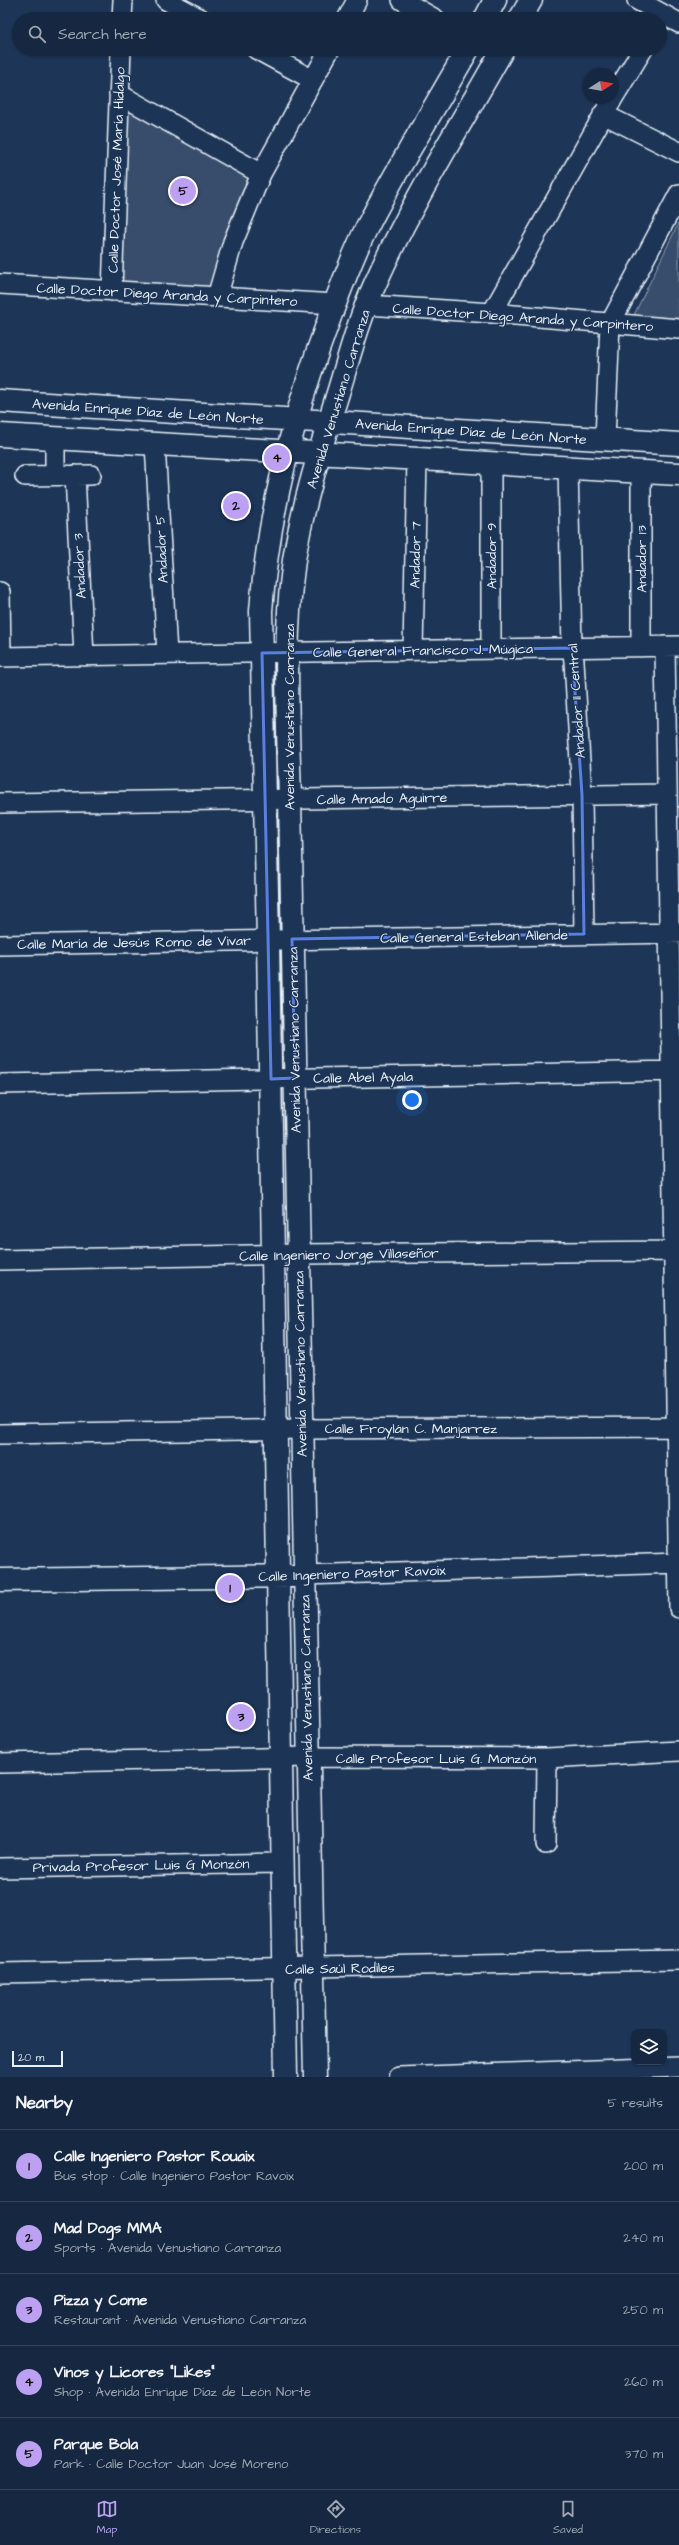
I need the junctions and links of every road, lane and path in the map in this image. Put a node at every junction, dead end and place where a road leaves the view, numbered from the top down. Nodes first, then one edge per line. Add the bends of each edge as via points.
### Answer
1 (123, 0) edge
2 (166, 0) edge
3 (357, 0) edge
4 (402, 0) edge
5 (495, 0) edge
6 (531, 0) edge
7 (637, 0) edge
8 (122, 12) edge
9 (188, 12) edge
10 (351, 12) edge
11 (423, 12) edge
12 (488, 12) edge
13 (524, 12) edge
14 (656, 12) edge
15 (121, 56) edge
16 (269, 56) edge
17 (326, 56) edge
18 (464, 56) edge
19 (500, 56) edge
20 (639, 56) edge
21 (313, 80) junction
22 (619, 88) edge
23 (119, 94) junction
24 (609, 104) edge
25 (611, 104) edge
26 (679, 152) edge
27 (261, 174) junction
28 (679, 194) edge
29 (0, 284) edge
30 (112, 291) junction
31 (217, 297) junction
32 (335, 304) junction
33 (367, 305) junction
34 (492, 313) junction
35 (610, 324) junction
36 (679, 329) edge
37 (0, 401) edge
38 (294, 420) junction
39 (329, 422) junction
40 (0, 434) edge
41 (55, 438) junction
42 (605, 439) junction
43 (155, 444) junction
44 (679, 444) edge
45 (286, 451) junction
46 (320, 453) junction
47 (417, 459) junction
48 (491, 463) junction
49 (568, 467) junction
50 (641, 472) junction
51 (679, 474) edge
52 (25, 476) dead end
53 (55, 476) junction
54 (0, 592) edge
55 (672, 646) edge
56 (641, 647) junction
57 (572, 648) junction
58 (491, 649) junction
59 (413, 650) junction
60 (262, 653) junction
61 (287, 653) junction
62 (167, 654) junction
63 (84, 656) junction
64 (1, 657) edge
65 (673, 748) edge
66 (667, 794) junction
67 (582, 795) junction
68 (266, 799) junction
69 (290, 799) junction
70 (0, 803) edge
71 (674, 933) edge
72 (584, 934) junction
73 (292, 939) junction
74 (268, 940) junction
75 (0, 945) edge
76 (675, 1071) edge
77 (295, 1078) junction
78 (271, 1079) junction
79 (0, 1084) edge
80 (676, 1251) edge
81 (273, 1254) junction
82 (298, 1254) junction
83 (0, 1260) edge
84 (678, 1427) edge
85 (276, 1429) junction
86 (302, 1429) junction
87 (0, 1434) edge
88 (679, 1563) edge
89 (304, 1575) junction
90 (278, 1576) junction
91 (0, 1580) edge
92 (679, 1608) edge
93 (679, 1751) edge
94 (308, 1757) junction
95 (281, 1758) junction
96 (547, 1758) junction
97 (0, 1763) edge
98 (546, 1844) dead end
99 (283, 1863) junction
100 (0, 1868) edge
101 (679, 1960) edge
102 (284, 1969) junction
103 (312, 1969) junction
104 (0, 1973) edge
105 (679, 2067) edge
106 (286, 2077) edge
107 (315, 2077) edge
108 (399, 2077) edge

1 - 8 street
2 - 9 street
3 - 10 street
4 - 11 street
5 - 12 street
6 - 13 street
7 - 14 street
15 - 23 street, Calle Doctor José María Hidalgo
16 - 21 street
17 - 21 street
18 - 32 street, Avenida Venustiano Carranza via 366,230
19 - 33 street, Avenida Venustiano Carranza via 403,228
20 - 22 street
21 - 27 street
23 - 27 street
23 - 30 street, Calle Doctor José María Hidalgo
24 - 34 street
25 - 26 street
27 - 31 street via 233,242
28 - 35 street
29 - 30 street, Calle Doctor Diego Aranda y Carpintero
30 - 31 street, Calle Doctor Diego Aranda y Carpintero
31 - 32 street, Calle Doctor Diego Aranda y Carpintero
32 - 38 street, Avenida Venustiano Carranza
33 - 34 street, Calle Doctor Diego Aranda y Carpintero
33 - 39 street, Avenida Venustiano Carranza
34 - 35 street, Calle Doctor Diego Aranda y Carpintero
35 - 36 street, Calle Doctor Diego Aranda y Carpintero
35 - 42 street
37 - 38 street, Avenida Enrique Díaz de León Norte
38 - 39 street, Avenida Enrique Díaz de León Norte
38 - 45 street, Avenida Venustiano Carranza
39 - 42 street, Avenida Enrique Díaz de León Norte
39 - 46 street, Avenida Venustiano Carranza
40 - 41 street, Avenida Enrique Díaz de León Norte
41 - 43 street, Avenida Enrique Díaz de León Norte
41 - 53 street
42 - 44 street, Avenida Enrique Díaz de León Norte
43 - 45 street, Avenida Enrique Díaz de León Norte
43 - 62 street, Andador 5
45 - 46 street, Avenida Enrique Díaz de León Norte
45 - 60 street, Avenida Venustiano Carranza via 264,573
46 - 47 street, Avenida Enrique Díaz de León Norte
46 - 61 street, Avenida Venustiano Carranza via 304,512 295,559
47 - 48 street, Avenida Enrique Díaz de León Norte
47 - 59 street, Andador 7
48 - 49 street, Avenida Enrique Díaz de León Norte
48 - 58 street, Andador 9
49 - 50 street, Avenida Enrique Díaz de León Norte
49 - 57 street, Andador 11 Central
50 - 51 street, Avenida Enrique Díaz de León Norte
50 - 56 street, Andador 13
52 - 53 street, Andador 3
53 - 63 street, Andador 3 via 83,475
54 - 64 street
55 - 56 street, Calle General Francisco J. Múgica
55 - 65 street
56 - 57 street, Calle General Francisco J. Múgica
57 - 58 street, Calle General Francisco J. Múgica
57 - 67 street, Andador 11 Central
58 - 59 street, Calle General Francisco J. Múgica
59 - 61 street, Calle General Francisco J. Múgica
60 - 61 street, Calle General Francisco J. Múgica
60 - 62 street, Calle General Francisco J. Múgica
60 - 68 street, Avenida Venustiano Carranza
61 - 69 street, Avenida Venustiano Carranza
62 - 63 street, Calle General Francisco J. Múgica
63 - 64 street, Calle General Francisco J. Múgica
65 - 66 street
66 - 67 street, Calle Amado Aguirre
66 - 71 street
67 - 69 street, Calle Amado Aguirre
67 - 72 street, Andador 11 Central
68 - 69 street, Calle Amado Aguirre
68 - 70 street, Calle Amado Aguirre
68 - 74 street, Avenida Venustiano Carranza
69 - 73 street, Avenida Venustiano Carranza
71 - 72 street, Calle General Esteban Allende
71 - 76 street
72 - 73 street, Calle General Esteban Allende
73 - 74 street, Calle General Esteban Allende
73 - 77 street, Avenida Venustiano Carranza
74 - 75 street, Calle María de Jesús Romo de Vivar
74 - 78 street, Avenida Venustiano Carranza
76 - 77 street, Calle Abel Ayala
76 - 80 street
77 - 78 street, Calle Abel Ayala
77 - 82 street, Avenida Venustiano Carranza
78 - 79 street, Calle Abel Ayala
78 - 81 street, Avenida Venustiano Carranza
80 - 82 street, Calle Ingeniero Jorge Villaseñor
80 - 84 street
81 - 82 street, Calle Ingeniero Jorge Villaseñor
81 - 83 street, Calle Ingeniero Jorge Villaseñor
81 - 85 street, Avenida Venustiano Carranza
82 - 86 street, Avenida Venustiano Carranza
84 - 86 street, Calle Froylán C. Manjarrez
84 - 88 street
85 - 86 street, Calle Froylán C. Manjarrez
85 - 87 street, Calle Froylán C. Manjarrez
85 - 90 street, Avenida Venustiano Carranza
86 - 89 street, Avenida Venustiano Carranza
88 - 89 street, Calle Ingeniero Pastor Ravoix
88 - 92 street
89 - 90 street, Calle Ingeniero Pastor Ravoix
89 - 94 street, Avenida Venustiano Carranza
90 - 91 street, Calle Ingeniero Pastor Ravoix
90 - 95 street, Avenida Venustiano Carranza
93 - 96 street, Calle Profesor Luis G. Monzón
94 - 95 street, Calle Profesor Luis G. Monzón
94 - 96 street, Calle Profesor Luis G. Monzón
94 - 103 street, Avenida Venustiano Carranza
95 - 97 street, Calle Profesor Luis G. Monzón
95 - 99 street, Avenida Venustiano Carranza
96 - 98 street
99 - 100 street, Privada Profesor Luis G Monzón
99 - 102 street, Avenida Venustiano Carranza
101 - 103 street, Calle Saúl Rodiles
102 - 103 street, Calle Saúl Rodiles
102 - 104 street, Calle Saúl Rodiles
102 - 106 street, Avenida Venustiano Carranza
103 - 107 street, Avenida Venustiano Carranza
105 - 108 street

